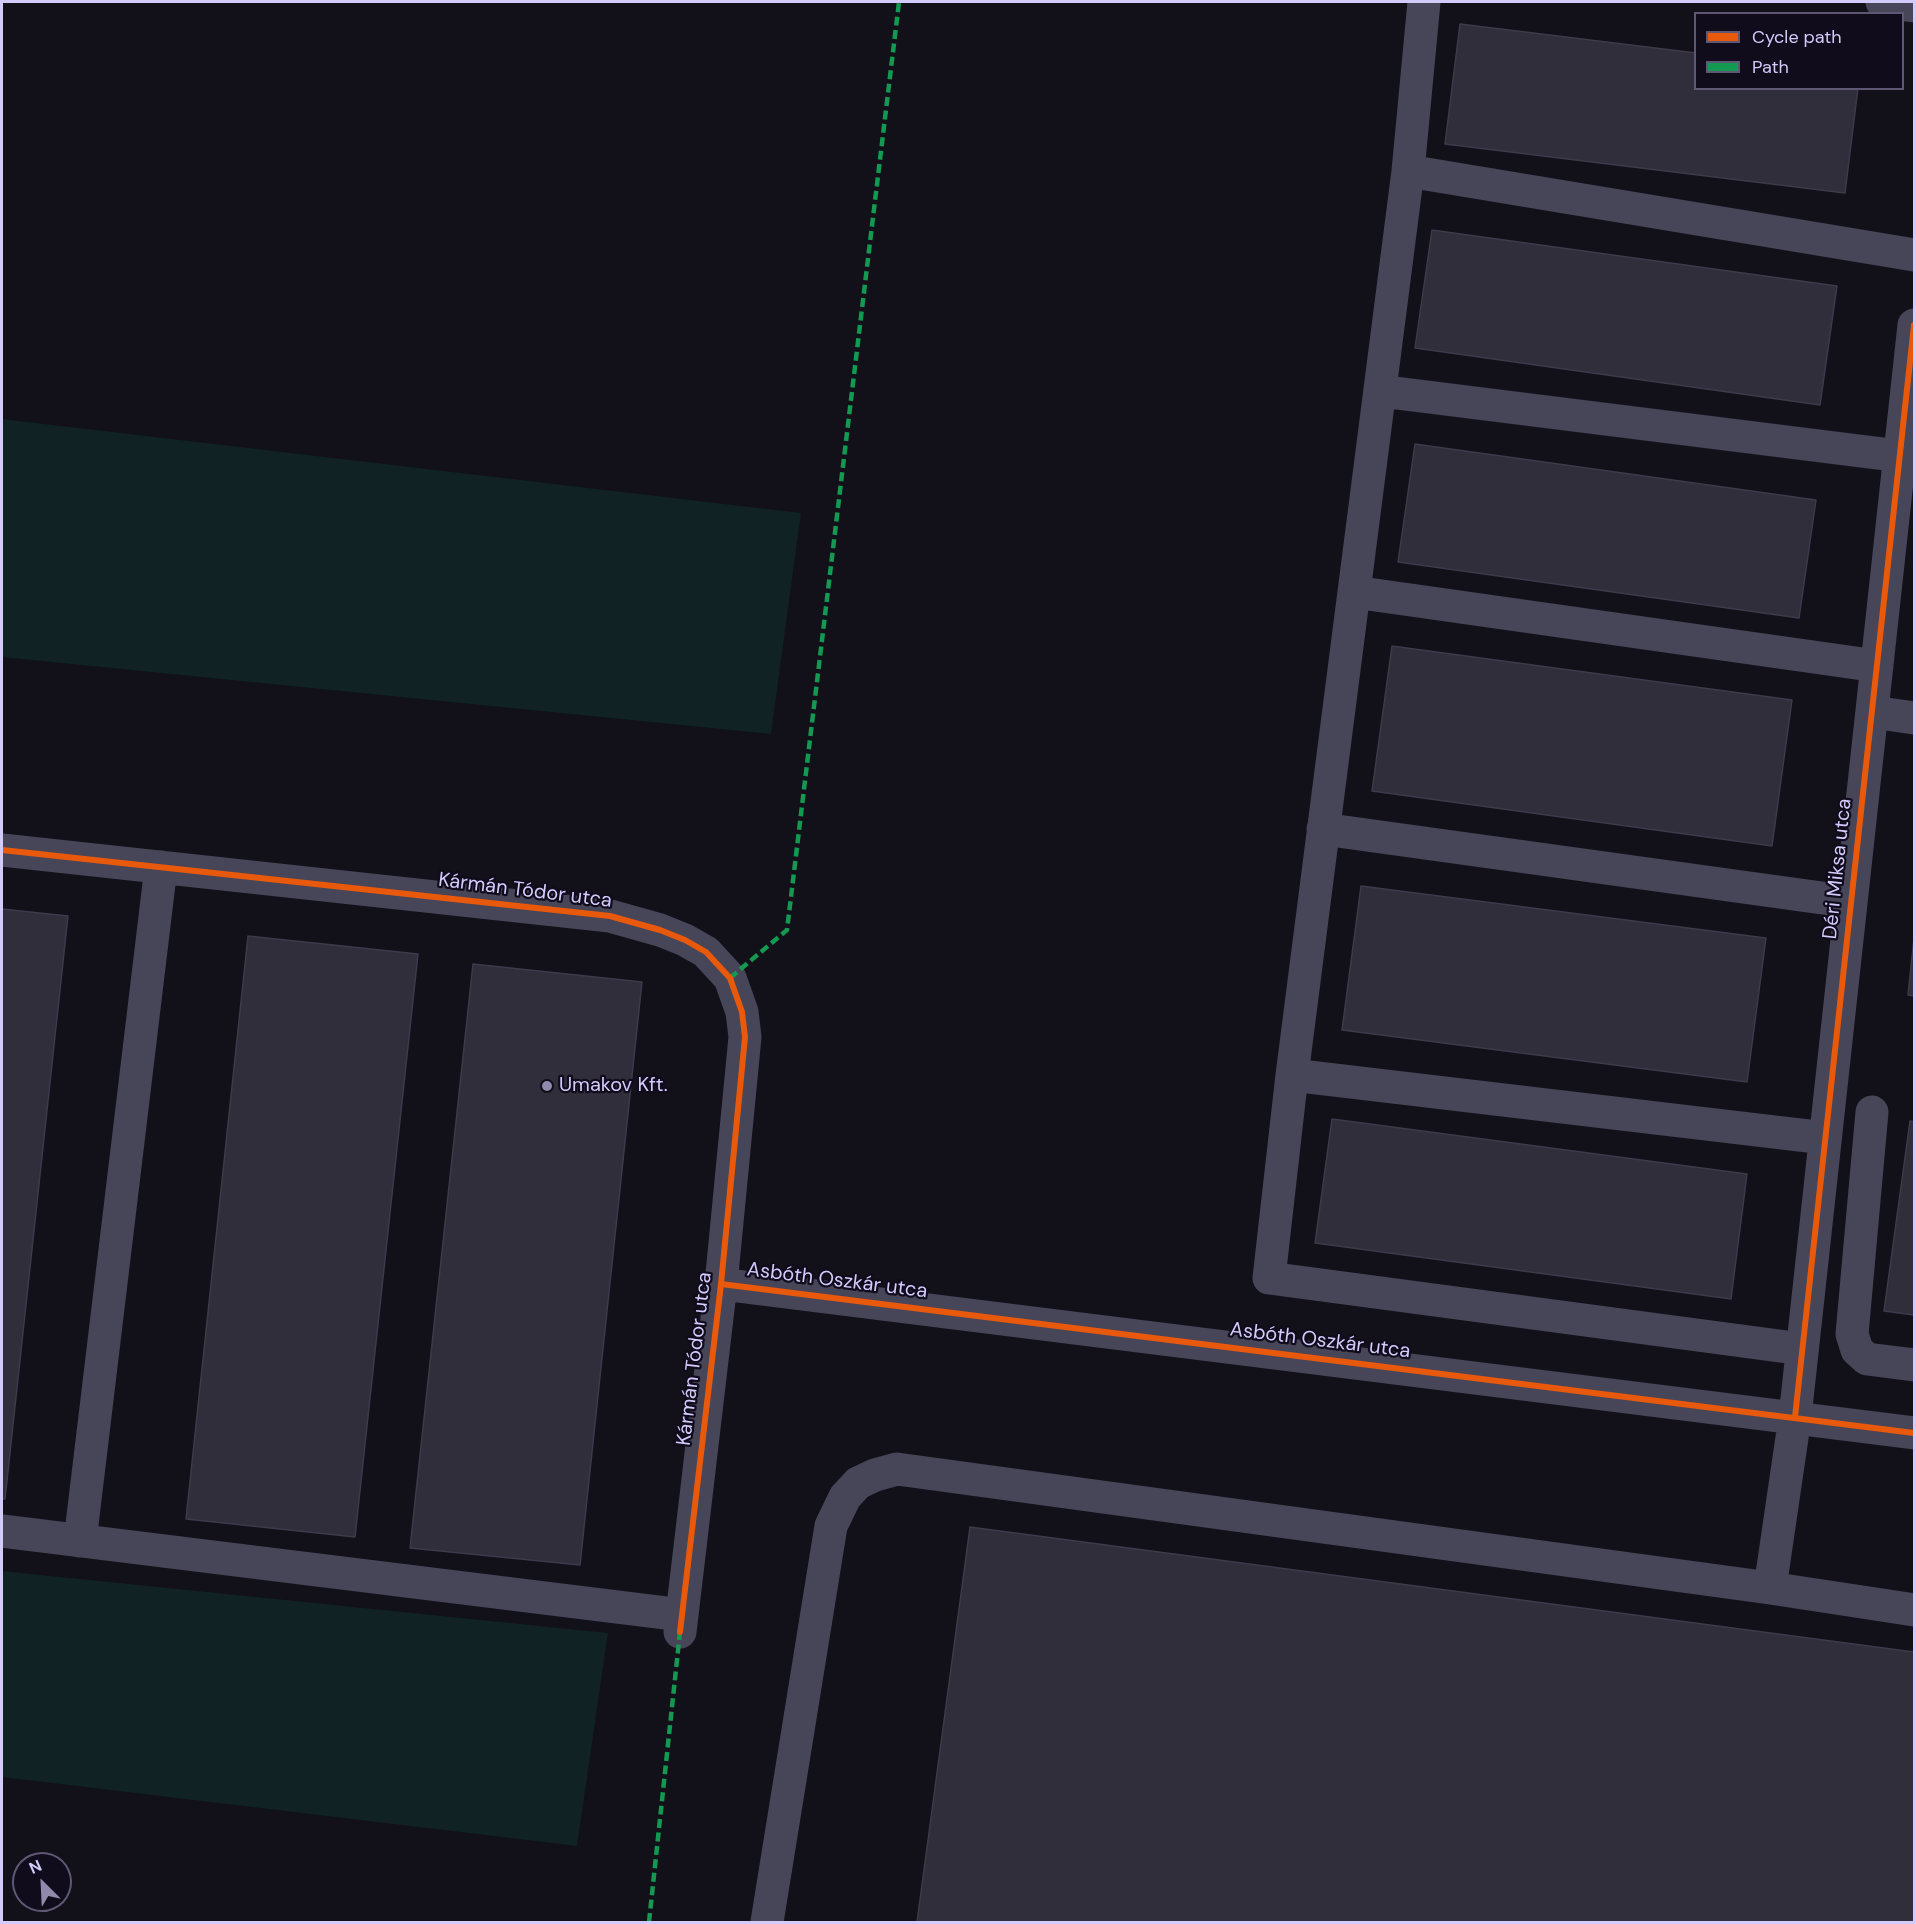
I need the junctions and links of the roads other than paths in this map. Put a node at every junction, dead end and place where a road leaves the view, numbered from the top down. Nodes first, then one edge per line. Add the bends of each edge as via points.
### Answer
1 (1425, 2) edge
2 (1882, 2) edge
3 (1914, 6) edge
4 (1408, 171) junction
5 (1914, 255) edge
6 (1914, 326) edge
7 (1380, 391) junction
8 (1900, 456) junction
9 (1354, 592) junction
10 (1877, 666) junction
11 (1872, 712) junction
12 (1914, 718) edge
13 (1323, 829) junction
14 (2, 850) edge
15 (161, 867) junction
16 (1851, 902) junction
17 (1292, 1075) junction
18 (1872, 1112) dead end
19 (1824, 1146) junction
20 (1867, 1160) junction
21 (721, 1284) junction
22 (1802, 1349) junction
23 (1914, 1365) edge
24 (1795, 1417) junction
25 (1914, 1433) edge
26 (2, 1532) edge
27 (80, 1540) junction
28 (1770, 1588) junction
29 (1914, 1610) edge
30 (766, 1923) edge

1 - 4 street
2 - 3 street
4 - 5 street
4 - 7 street
6 - 8 street, Déri Miksa utca
7 - 8 street
7 - 9 street
8 - 10 street, Déri Miksa utca
9 - 10 street
9 - 13 street
10 - 11 street, Déri Miksa utca
11 - 12 street
11 - 16 street, Déri Miksa utca
13 - 16 street
13 - 17 street
14 - 15 street, Kármán Tódor utca
15 - 21 street, Kármán Tódor utca via 610,916 660,930 706,952 730,978 742,1012 745,1037
15 - 27 street
16 - 19 street, Déri Miksa utca
17 - 19 street
17 - 22 street via 1269,1278
18 - 20 street
19 - 20 street
19 - 22 street, Déri Miksa utca
20 - 23 street via 1852,1334 1857,1350 1867,1359
21 - 24 street, Asbóth Oszkár utca
21 - 27 street, Kármán Tódor utca via 681,1624
22 - 24 street, Déri Miksa utca
24 - 25 street, Asbóth Oszkár utca
24 - 28 street, Déri Miksa utca
26 - 27 street
28 - 29 street
28 - 30 street via 897,1469 874,1475 858,1483 845,1497 831,1526

